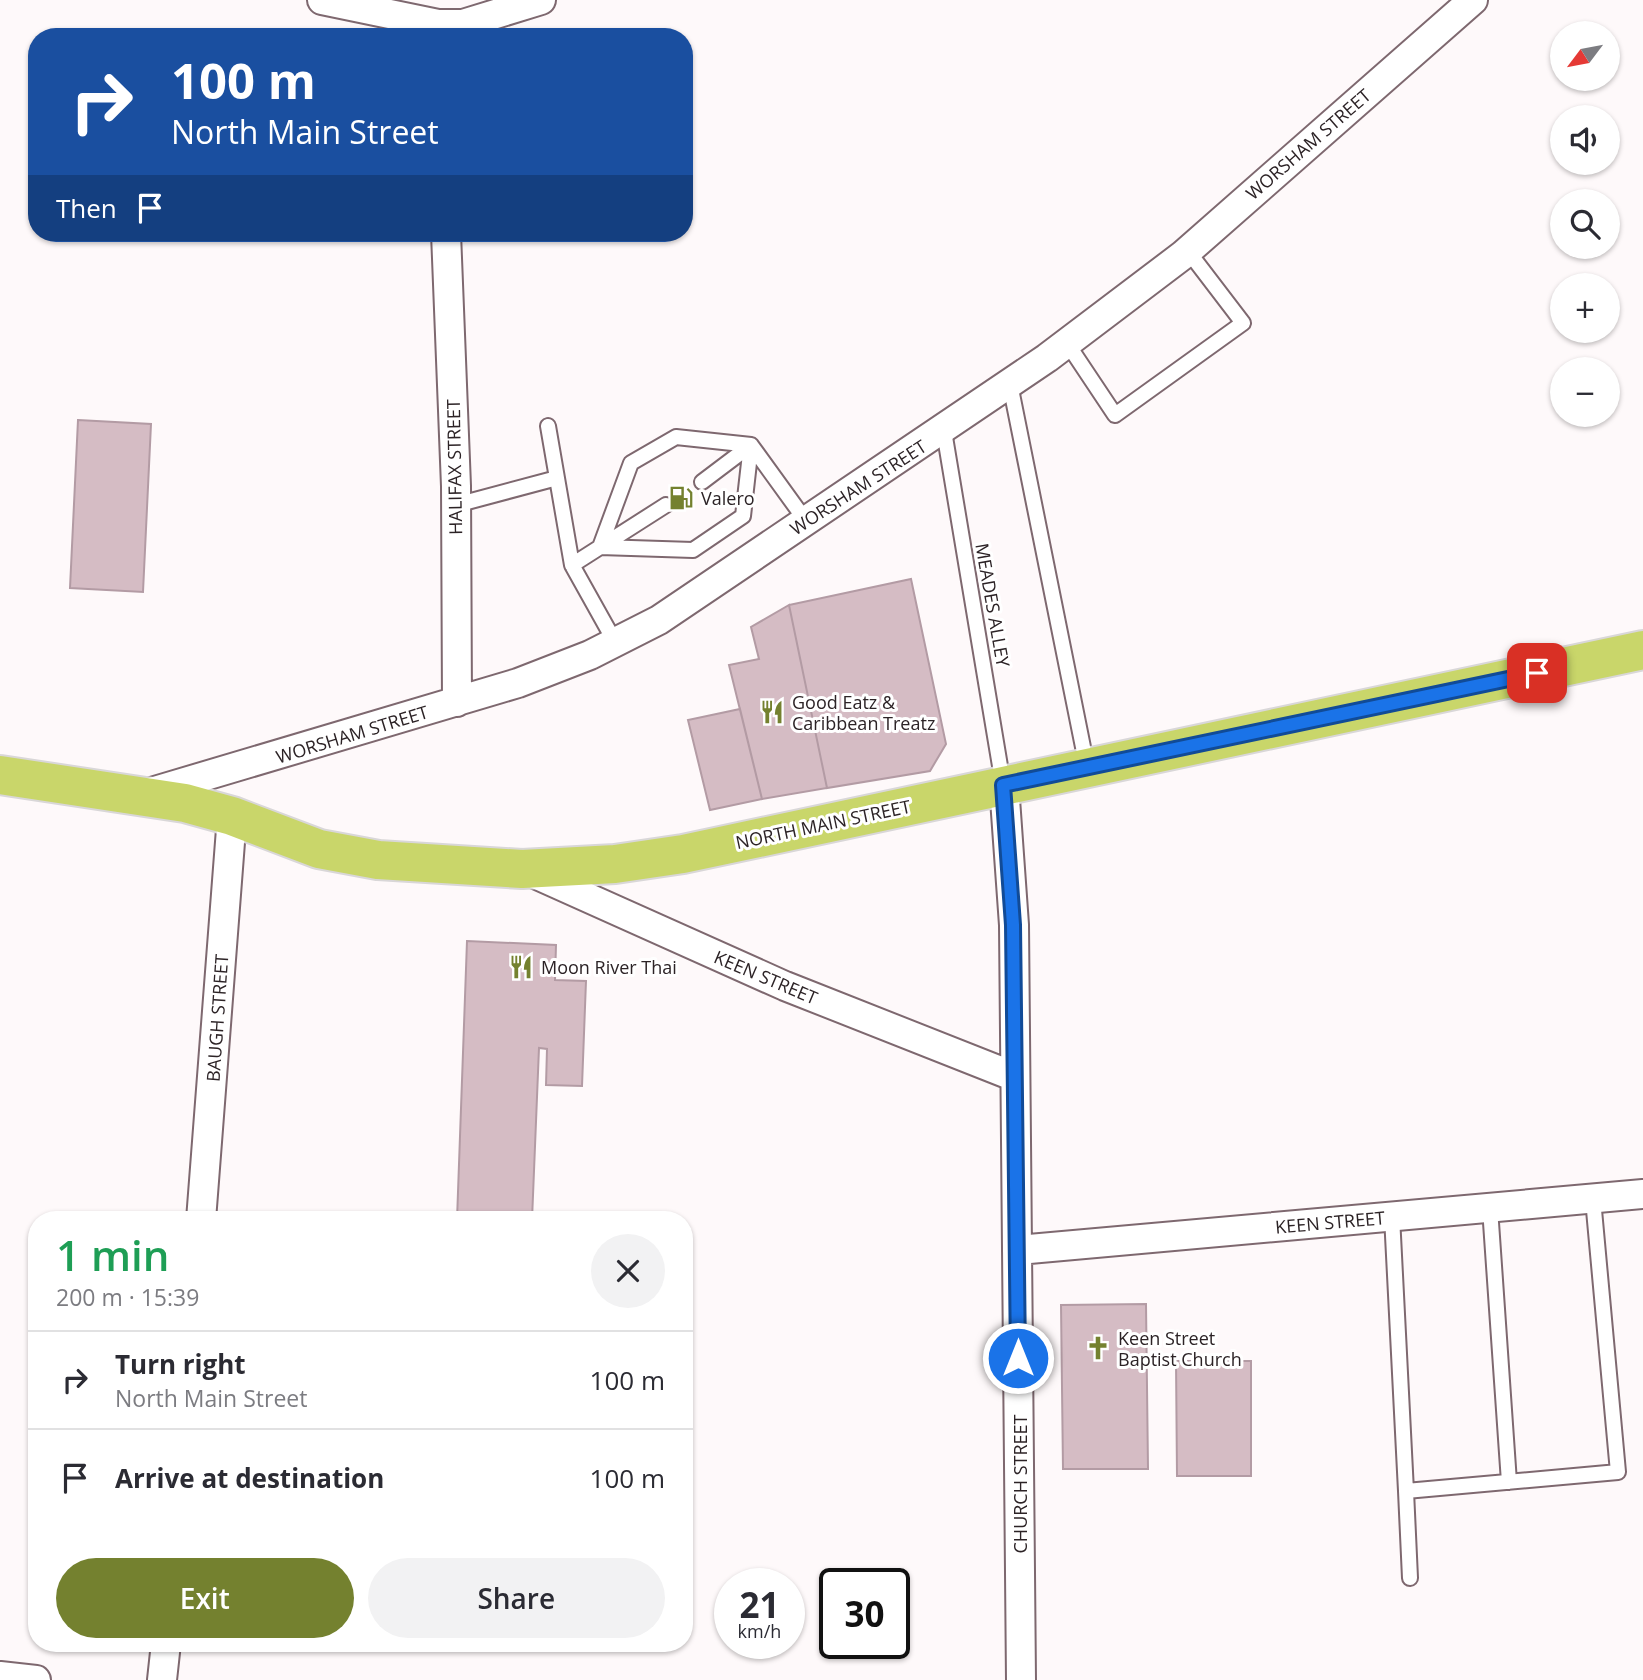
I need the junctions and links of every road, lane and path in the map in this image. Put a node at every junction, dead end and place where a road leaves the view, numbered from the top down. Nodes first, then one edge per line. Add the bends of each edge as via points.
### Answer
1 (322, 0) edge
2 (541, 0) edge
3 (1459, 4) edge
4 (438, 20) edge
5 (446, 242) edge
6 (1188, 251) junction
7 (1067, 343) junction
8 (1010, 384) junction
9 (548, 426) dead end
10 (944, 431) junction
11 (751, 445) junction
12 (557, 478) junction
13 (702, 482) dead end
14 (456, 505) junction
15 (666, 505) dead end
16 (806, 521) junction
17 (600, 547) junction
18 (572, 565) junction
19 (615, 642) junction
20 (1643, 650) edge
21 (457, 702) junction
22 (1087, 767) junction
23 (0, 775) edge
24 (1003, 785) junction
25 (142, 795) junction
26 (232, 816) junction
27 (522, 869) junction
28 (1013, 1076) junction
29 (1643, 1194) edge
30 (1593, 1199) junction
31 (1490, 1208) junction
32 (202, 1211) edge
33 (1392, 1216) junction
34 (1018, 1250) junction
35 (1508, 1482) junction
36 (1406, 1491) junction
37 (1410, 1578) dead end
38 (165, 1652) edge
39 (0, 1676) edge
40 (36, 1680) edge
41 (162, 1680) edge
42 (1021, 1680) edge

1 - 4 street
2 - 4 street via 463,24
3 - 6 street, WORSHAM STREET
5 - 14 street, HALIFAX STREET
6 - 7 street, WORSHAM STREET
6 - 7 lane via 1243,323 1115,415
7 - 8 street, WORSHAM STREET
8 - 10 street, WORSHAM STREET
8 - 22 lane
9 - 12 lane
10 - 16 street, WORSHAM STREET
10 - 24 lane, MEADES ALLEY
11 - 13 lane
11 - 16 lane
11 - 17 lane via 676,438 631,463
11 - 17 lane via 743,516 694,550
12 - 14 lane
12 - 18 lane
14 - 21 street, HALIFAX STREET
15 - 17 lane
16 - 19 street, WORSHAM STREET via 659,620
17 - 18 lane
18 - 19 lane
19 - 21 street, WORSHAM STREET via 542,674
20 - 22 main road, NORTH MAIN STREET
21 - 25 street, WORSHAM STREET
22 - 24 main road, NORTH MAIN STREET
23 - 25 main road, NORTH MAIN STREET
24 - 27 main road, NORTH MAIN STREET via 683,853 615,864
24 - 28 street, CHURCH STREET via 1013,925
25 - 26 main road, NORTH MAIN STREET
26 - 27 main road, NORTH MAIN STREET via 319,849 377,860
26 - 32 street, BAUGH STREET
27 - 28 street, KEEN STREET via 785,986
28 - 34 street, CHURCH STREET
29 - 30 street, KEEN STREET
30 - 31 street, KEEN STREET
30 - 35 lane via 1618,1472
31 - 33 street, KEEN STREET
31 - 35 lane
33 - 34 street, KEEN STREET
33 - 36 lane
34 - 42 street, CHURCH STREET
35 - 36 lane
36 - 37 lane
38 - 41 street
39 - 40 street

